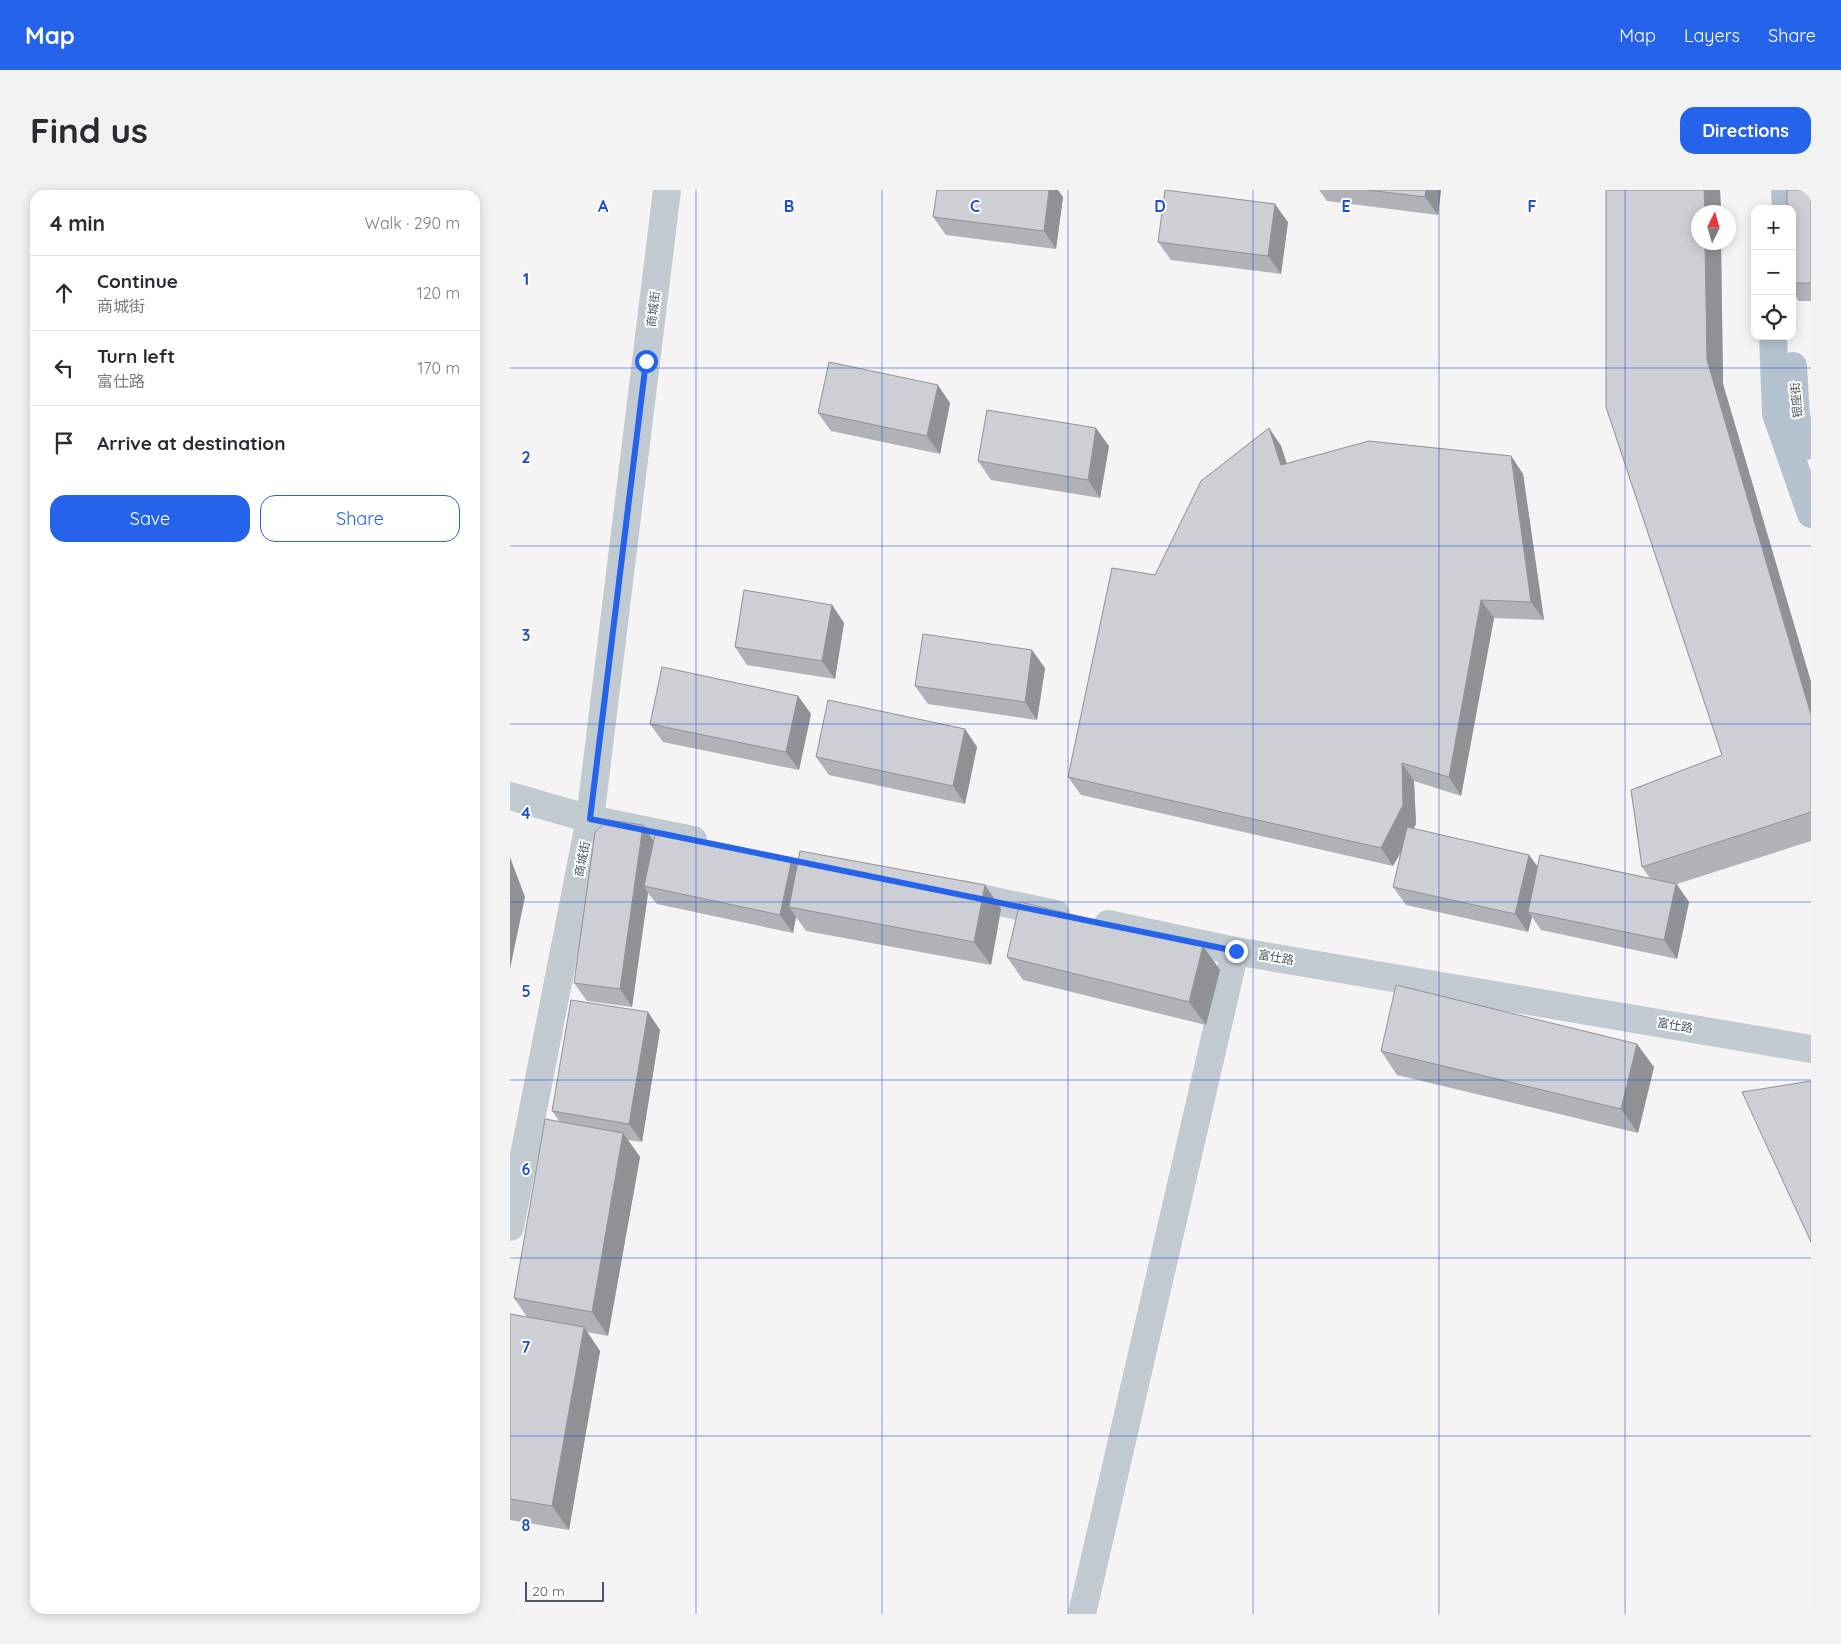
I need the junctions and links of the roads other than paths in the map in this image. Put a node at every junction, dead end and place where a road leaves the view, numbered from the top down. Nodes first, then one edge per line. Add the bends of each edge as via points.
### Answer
1 (667, 190) edge
2 (1768, 190) edge
3 (1786, 190) edge
4 (1769, 205) edge
5 (1786, 205) edge
6 (1773, 340) edge
7 (1792, 340) edge
8 (1811, 462) edge
9 (1811, 514) edge
10 (510, 796) edge
11 (590, 819) junction
12 (717, 845) edge
13 (932, 889) edge
14 (1236, 951) junction
15 (1811, 1048) edge
16 (510, 1227) edge
17 (1082, 1614) edge

1 - 11 street, 商城街
2 - 4 main road
3 - 5 main road
6 - 9 main road via 1776,414
7 - 8 main road, 银座街 via 1796,417
10 - 11 street
11 - 12 street
11 - 16 street, 商城街
13 - 14 street, 富仕路
14 - 15 street, 富仕路
14 - 17 street

